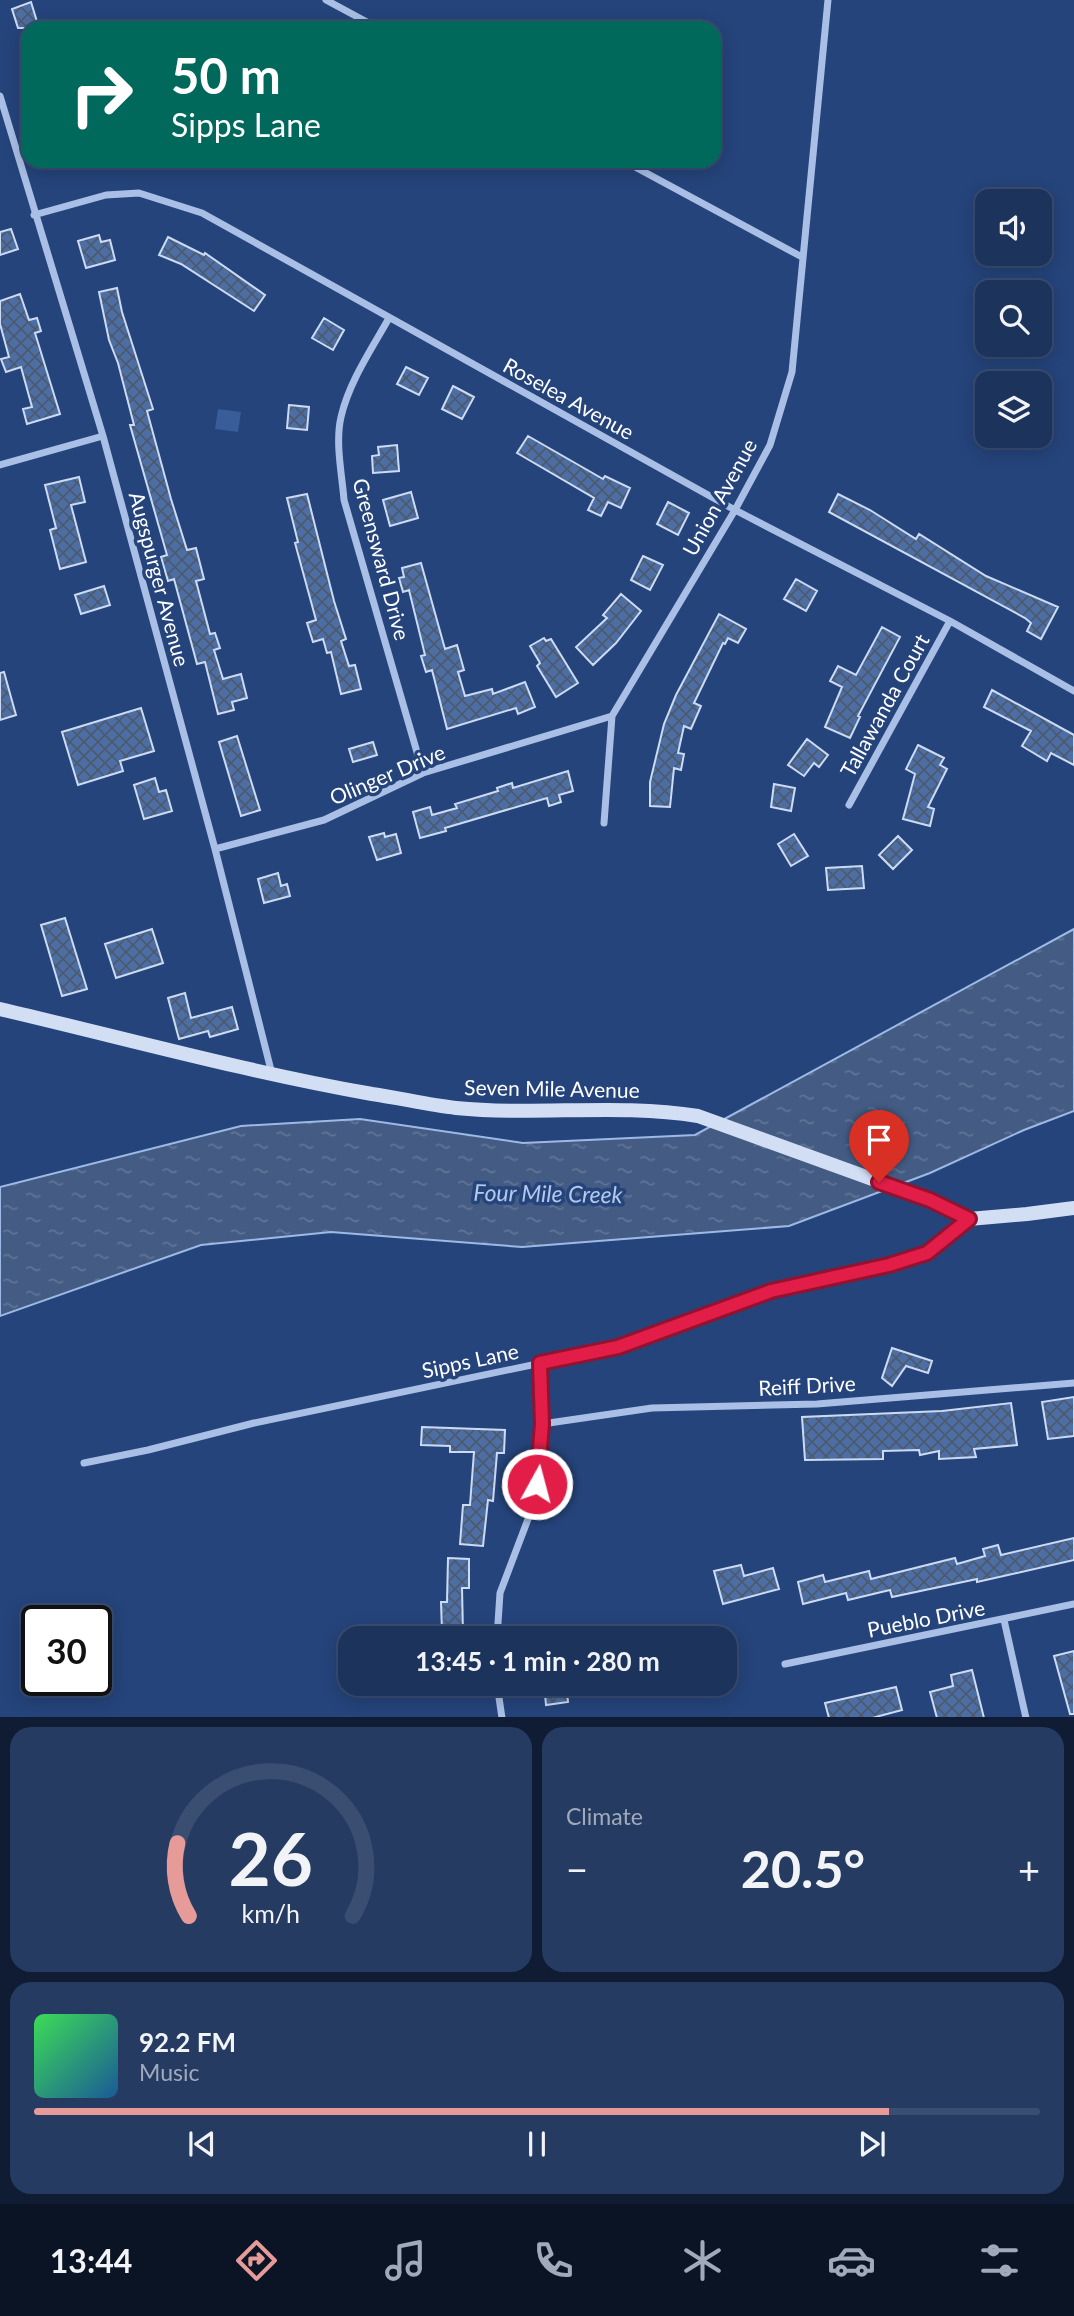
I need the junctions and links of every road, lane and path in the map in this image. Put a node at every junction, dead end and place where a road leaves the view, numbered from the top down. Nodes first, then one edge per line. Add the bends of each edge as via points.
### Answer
1 (326, 0) edge
2 (828, 0) edge
3 (365, 21) edge
4 (0, 96) edge
5 (637, 168) edge
6 (34, 215) junction
7 (802, 257) junction
8 (389, 318) junction
9 (103, 436) junction
10 (0, 465) edge
11 (735, 510) junction
12 (950, 621) junction
13 (1074, 691) edge
14 (612, 716) junction
15 (423, 774) junction
16 (849, 805) dead end
17 (604, 823) dead end
18 (215, 849) junction
19 (0, 1009) edge
20 (272, 1075) junction
21 (1074, 1208) edge
22 (969, 1219) junction
23 (540, 1363) junction
24 (1074, 1383) edge
25 (542, 1424) junction
26 (84, 1463) dead end
27 (1074, 1604) edge
28 (1004, 1620) junction
29 (498, 1626) edge
30 (785, 1664) dead end
31 (499, 1696) edge
32 (502, 1717) edge
33 (1026, 1717) edge

1 - 3 street
2 - 7 street, Union Avenue
4 - 6 street, Augspurger Avenue
5 - 7 street
6 - 8 street, Roselea Avenue via 106,195 139,193 168,201 202,213
6 - 9 street, Augspurger Avenue
7 - 11 street, Union Avenue via 792,372 770,445
8 - 11 street, Roselea Avenue
8 - 15 street, Greensward Drive via 354,379 340,419 340,457 344,500
9 - 10 street
9 - 18 street, Augspurger Avenue
11 - 12 street, Roselea Avenue
11 - 14 street, Union Avenue
12 - 13 street, Roselea Avenue
12 - 16 street, Tallawanda Court
14 - 15 street, Olinger Drive
14 - 17 street, Union Avenue
15 - 18 street, Olinger Drive via 324,820
18 - 20 street, Augspurger Avenue
19 - 20 main road, Seven Mile Avenue
20 - 22 main road, Seven Mile Avenue via 454,1108 662,1110 698,1116 930,1200
21 - 22 main road
22 - 23 street, Sipps Lane via 927,1253 771,1291 618,1347
23 - 25 street
23 - 26 street, Sipps Lane
24 - 25 street, Reiff Drive via 817,1404 652,1408
25 - 29 street via 533,1506 500,1593
27 - 28 street, Pueblo Drive
28 - 30 street, Pueblo Drive
28 - 33 street
31 - 32 street

